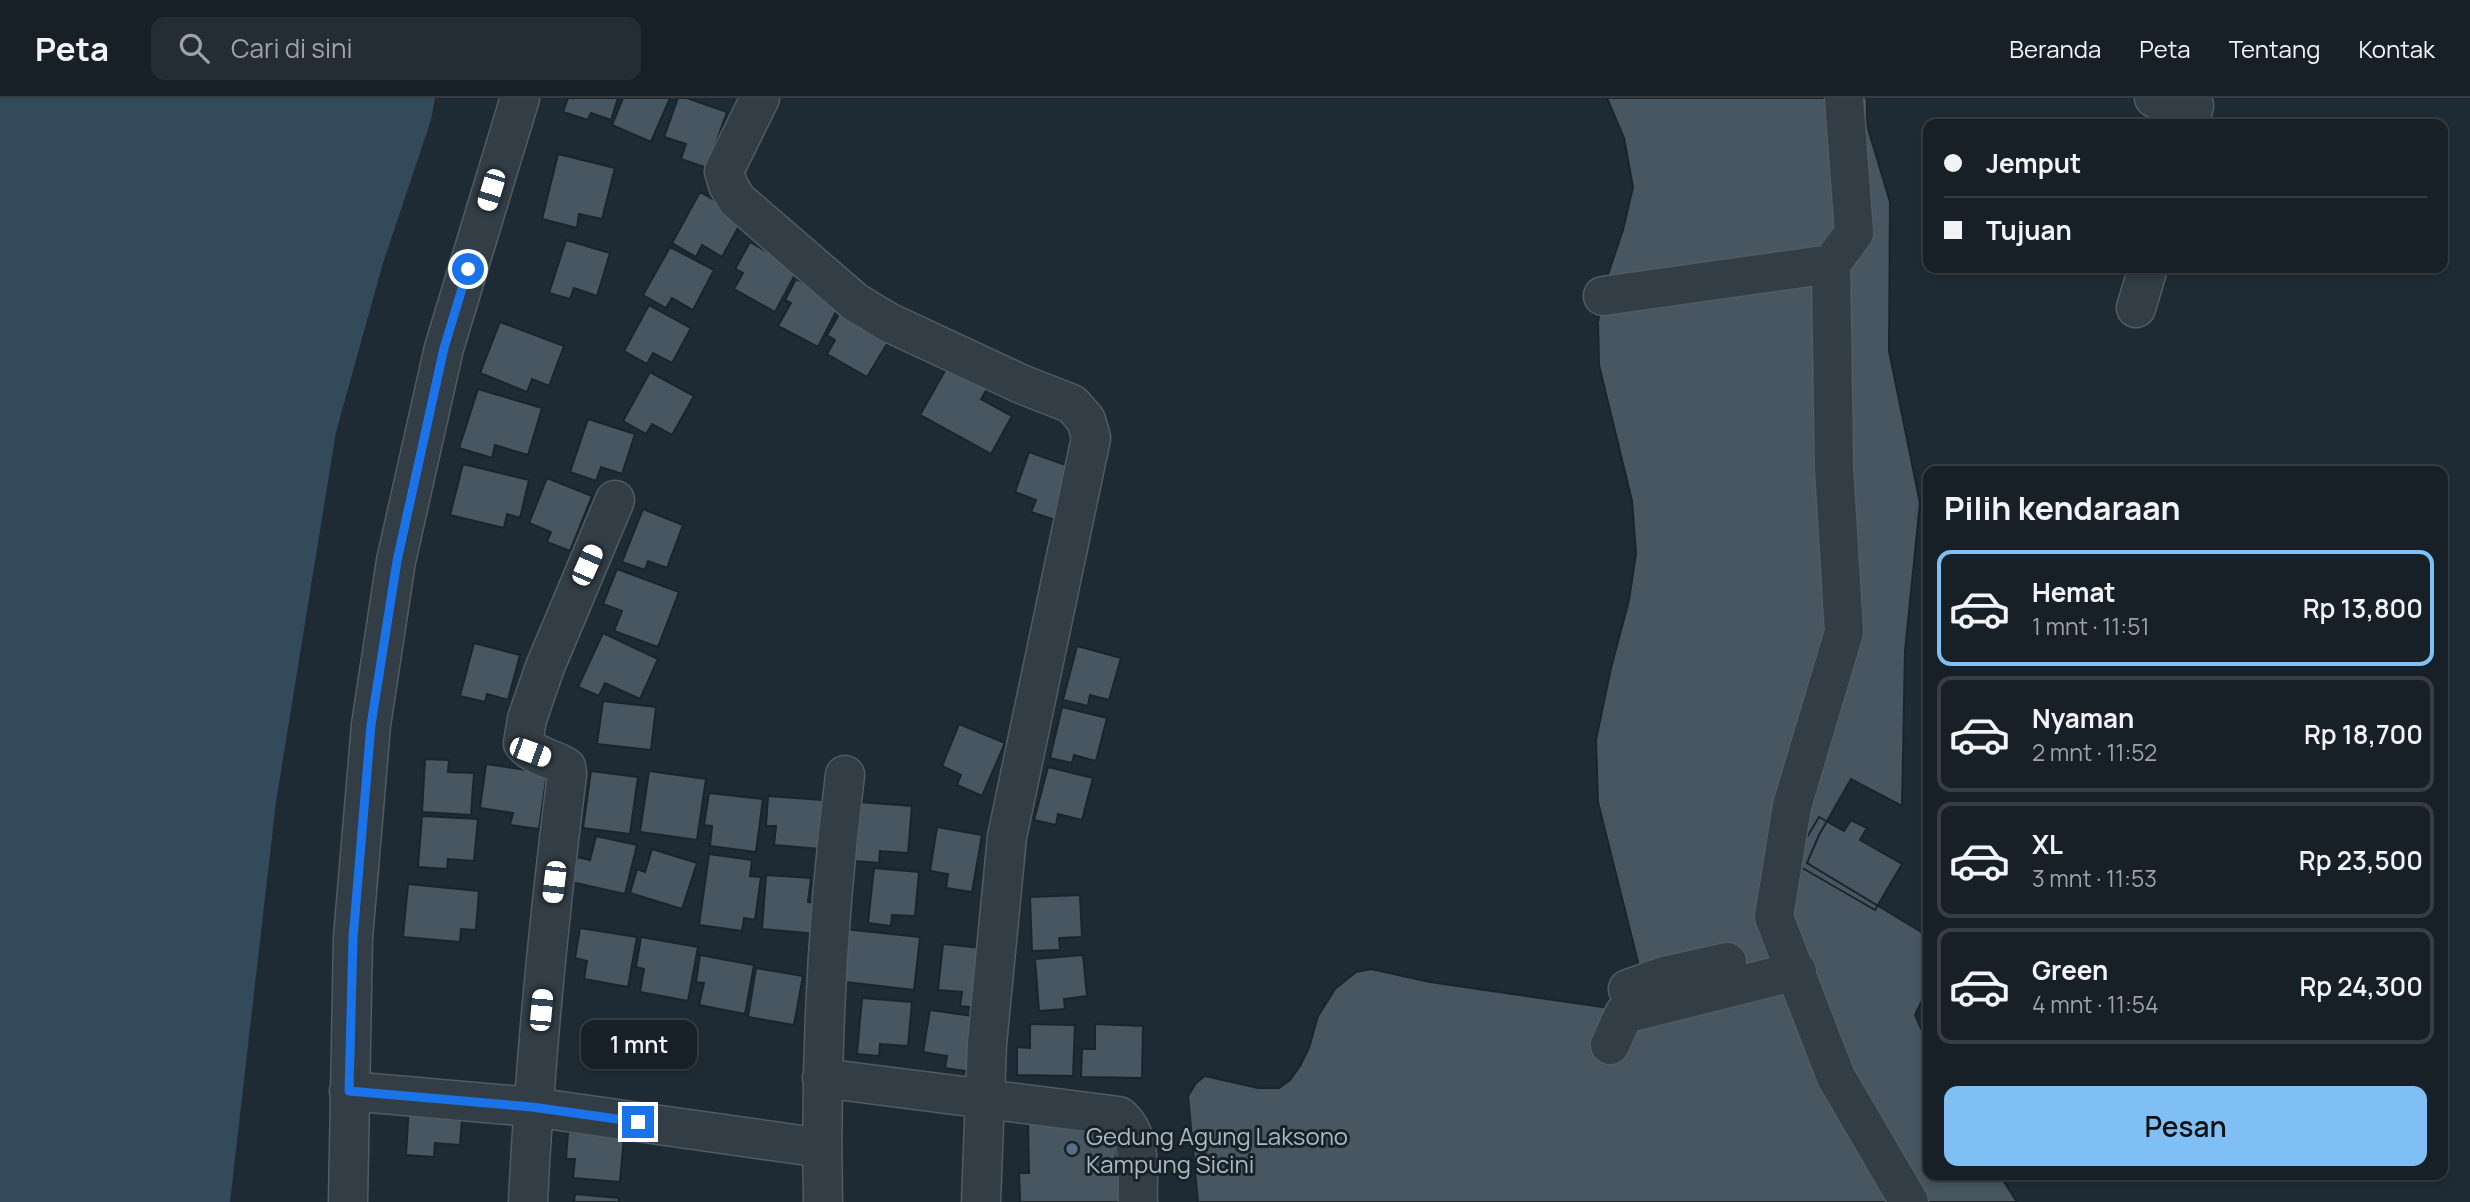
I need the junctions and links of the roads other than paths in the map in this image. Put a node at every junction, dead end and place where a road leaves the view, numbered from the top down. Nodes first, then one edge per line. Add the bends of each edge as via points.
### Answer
1 (520, 98) edge
2 (760, 98) edge
3 (1843, 98) edge
4 (2154, 98) edge
5 (2190, 119) edge
6 (1831, 264) junction
7 (2146, 273) edge
8 (1603, 296) dead end
9 (2136, 308) dead end
10 (615, 500) dead end
11 (845, 775) dead end
12 (1792, 960) junction
13 (1628, 989) dead end
14 (1610, 1045) dead end
15 (822, 1078) junction
16 (349, 1091) junction
17 (985, 1098) junction
18 (532, 1107) junction
19 (822, 1148) junction
20 (348, 1202) edge
21 (528, 1202) edge
22 (823, 1202) edge
23 (981, 1202) edge
24 (1138, 1202) edge
25 (1909, 1202) edge

1 - 16 street via 444,348 397,561 371,725 353,938
2 - 17 street via 724,171 737,200 855,302 888,322 1072,404 1086,421 1091,438 1007,837
3 - 6 street via 1854,233
4 - 5 street via 2194,106
6 - 8 street
6 - 12 street via 1834,467 1844,632 1792,806 1774,917
7 - 9 street
10 - 18 street via 545,667 523,743 530,752 566,767 567,774
11 - 15 street via 835,854
12 - 13 street via 1664,976
12 - 14 street via 1623,1014
12 - 25 street via 1836,1077
15 - 17 street
15 - 19 street
16 - 18 street
16 - 20 street
17 - 23 street
17 - 24 street via 1119,1116 1135,1138
18 - 19 street
18 - 21 street
19 - 22 street

